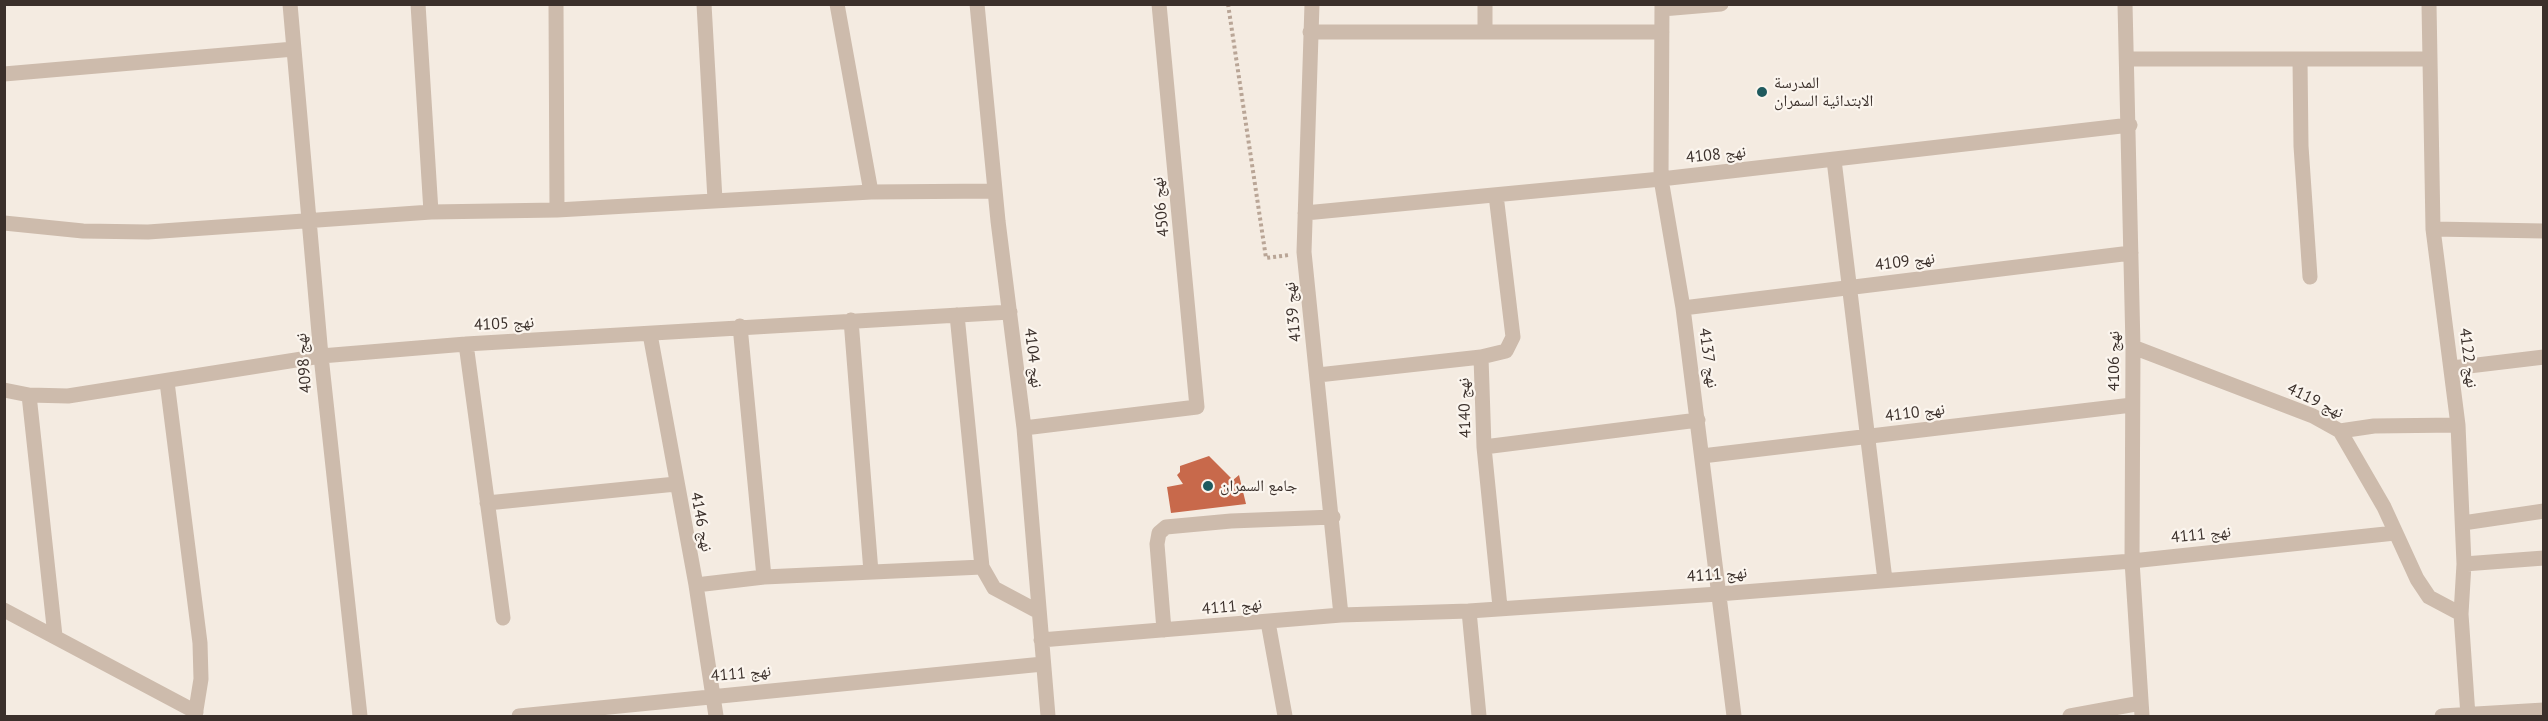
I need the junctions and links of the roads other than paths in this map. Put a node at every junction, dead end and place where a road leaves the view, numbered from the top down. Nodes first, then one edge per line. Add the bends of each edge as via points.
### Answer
1 (290, 4) edge
2 (418, 4) edge
3 (556, 4) edge
4 (704, 4) edge
5 (837, 4) edge
6 (976, 4) edge
7 (1159, 4) edge
8 (1312, 4) edge
9 (1485, 4) edge
10 (1721, 4) edge
11 (2125, 4) edge
12 (2429, 4) edge
13 (1662, 7) edge
14 (1485, 30) junction
15 (1310, 32) junction
16 (1662, 32) junction
17 (294, 49) junction
18 (2128, 59) junction
19 (2428, 59) junction
20 (2300, 60) junction
21 (4, 74) edge
22 (2130, 125) junction
23 (1834, 160) junction
24 (1661, 179) junction
25 (995, 191) junction
26 (871, 192) junction
27 (1496, 195) junction
28 (715, 200) junction
29 (557, 210) junction
30 (431, 212) junction
31 (1305, 213) junction
32 (311, 221) junction
33 (4, 223) edge
34 (2433, 229) junction
35 (2544, 231) edge
36 (2131, 253) junction
37 (2310, 277) dead end
38 (1849, 287) junction
39 (1683, 309) junction
40 (1010, 312) junction
41 (957, 315) junction
42 (851, 320) junction
43 (740, 326) junction
44 (650, 334) junction
45 (466, 344) junction
46 (2133, 347) junction
47 (321, 356) junction
48 (1481, 357) junction
49 (2544, 357) edge
50 (2452, 368) junction
51 (1318, 375) junction
52 (167, 382) junction
53 (4, 390) edge
54 (29, 395) junction
55 (2132, 405) junction
56 (1698, 420) junction
57 (2458, 425) junction
58 (1024, 428) junction
59 (2340, 431) junction
60 (1868, 436) junction
61 (1484, 447) junction
62 (1702, 456) junction
63 (676, 484) junction
64 (487, 503) junction
65 (2544, 511) edge
66 (1333, 517) junction
67 (2463, 523) junction
68 (2395, 533) junction
69 (2544, 558) edge
70 (2132, 561) junction
71 (2464, 564) junction
72 (982, 567) junction
73 (871, 572) junction
74 (764, 577) junction
75 (1885, 580) junction
76 (696, 585) junction
77 (1718, 594) junction
78 (1500, 607) junction
79 (4, 610) edge
80 (1469, 611) junction
81 (1039, 612) junction
82 (2461, 614) junction
83 (1341, 615) junction
84 (503, 618) dead end
85 (1268, 622) junction
86 (1164, 630) junction
87 (55, 636) junction
88 (1041, 640) junction
89 (1042, 664) junction
90 (712, 695) junction
91 (2141, 710) edge
92 (2544, 710) edge
93 (195, 714) edge
94 (551, 715) edge
95 (2468, 716) edge
96 (360, 717) edge
97 (519, 717) edge
98 (716, 717) edge
99 (1048, 717) edge
100 (1285, 717) edge
101 (1479, 717) edge
102 (1734, 717) edge
103 (2070, 717) edge
104 (2442, 717) edge

1 - 17 street, نهج 4098
2 - 30 street
3 - 29 street
4 - 28 street
5 - 26 street
6 - 25 street, نهج 4104
7 - 58 street, نهج 4506 via 1197,407
8 - 15 street, نهج 4139
9 - 14 street
10 - 13 street
11 - 18 street, نهج 4106
12 - 19 street, نهج 4122
13 - 16 street, نهج 4137
14 - 15 street
14 - 16 street
15 - 31 street, نهج 4139
16 - 24 street, نهج 4137
17 - 21 street
17 - 32 street, نهج 4098
18 - 20 street
18 - 22 street, نهج 4106
19 - 20 street
19 - 34 street, نهج 4122
20 - 37 street
22 - 23 street, نهج 4108
22 - 36 street, نهج 4106
23 - 24 street, نهج 4108
23 - 38 street
24 - 27 street, نهج 4108
24 - 39 street, نهج 4137
25 - 26 street
25 - 40 street, نهج 4104
26 - 28 street
27 - 31 street, نهج 4108
27 - 48 street, نهج 4140 via 1513,337 1506,351
28 - 29 street
29 - 30 street
30 - 32 street
31 - 51 street, نهج 4139 via 1304,252
32 - 33 street via 148,232 83,231
32 - 47 street, نهج 4098
34 - 35 street
34 - 50 street, نهج 4122
36 - 38 street, نهج 4109
36 - 46 street, نهج 4106
38 - 39 street, نهج 4109
38 - 60 street
39 - 56 street, نهج 4137
40 - 41 street, نهج 4105
40 - 58 street, نهج 4104
41 - 42 street, نهج 4105
41 - 72 street
42 - 43 street, نهج 4105
42 - 73 street
43 - 44 street, نهج 4105
43 - 74 street
44 - 45 street, نهج 4105
44 - 63 street, نهج 4146
45 - 47 street, نهج 4105
45 - 64 street
46 - 55 street, نهج 4106
46 - 59 street, نهج 4119 via 2313,416
47 - 52 street, نهج 4105
47 - 96 street, نهج 4098
48 - 51 street
48 - 61 street, نهج 4140
49 - 50 street
50 - 57 street, نهج 4122
51 - 66 street, نهج 4139
52 - 54 street, نهج 4105 via 68,396
52 - 93 street via 200,643 201,679
53 - 54 street, نهج 4105
54 - 87 street
55 - 60 street, نهج 4110
55 - 70 street, نهج 4106
56 - 61 street
56 - 62 street, نهج 4137
57 - 59 street via 2374,426
57 - 67 street, نهج 4122
58 - 81 street, نهج 4104
59 - 68 street, نهج 4119
60 - 62 street, نهج 4110
60 - 75 street
61 - 78 street, نهج 4140
62 - 77 street, نهج 4137
63 - 64 street
63 - 76 street, نهج 4146
64 - 84 street
65 - 67 street
66 - 83 street, نهج 4139
66 - 86 street via 1166,527 1157,544
67 - 71 street, نهج 4122
68 - 70 street, نهج 4111
68 - 82 street, نهج 4119 via 2428,597
69 - 71 street
70 - 75 street, نهج 4111
70 - 91 street, نهج 4106
71 - 82 street, نهج 4122
72 - 73 street
72 - 81 street via 994,588
73 - 74 street
74 - 76 street
75 - 77 street, نهج 4111
76 - 90 street, نهج 4146
77 - 78 street, نهج 4111
77 - 102 street, نهج 4137
78 - 80 street, نهج 4111
79 - 87 street
80 - 83 street, نهج 4111
80 - 101 street
81 - 88 street, نهج 4104
82 - 95 street, نهج 4122
83 - 85 street, نهج 4111
85 - 86 street, نهج 4111
85 - 100 street
86 - 88 street, نهج 4111
87 - 93 street
88 - 89 street, نهج 4104
89 - 90 street, نهج 4111
89 - 99 street, نهج 4104
90 - 94 street, نهج 4111
90 - 98 street, نهج 4146
91 - 103 street
92 - 95 street
94 - 97 street, نهج 4111
95 - 104 street

